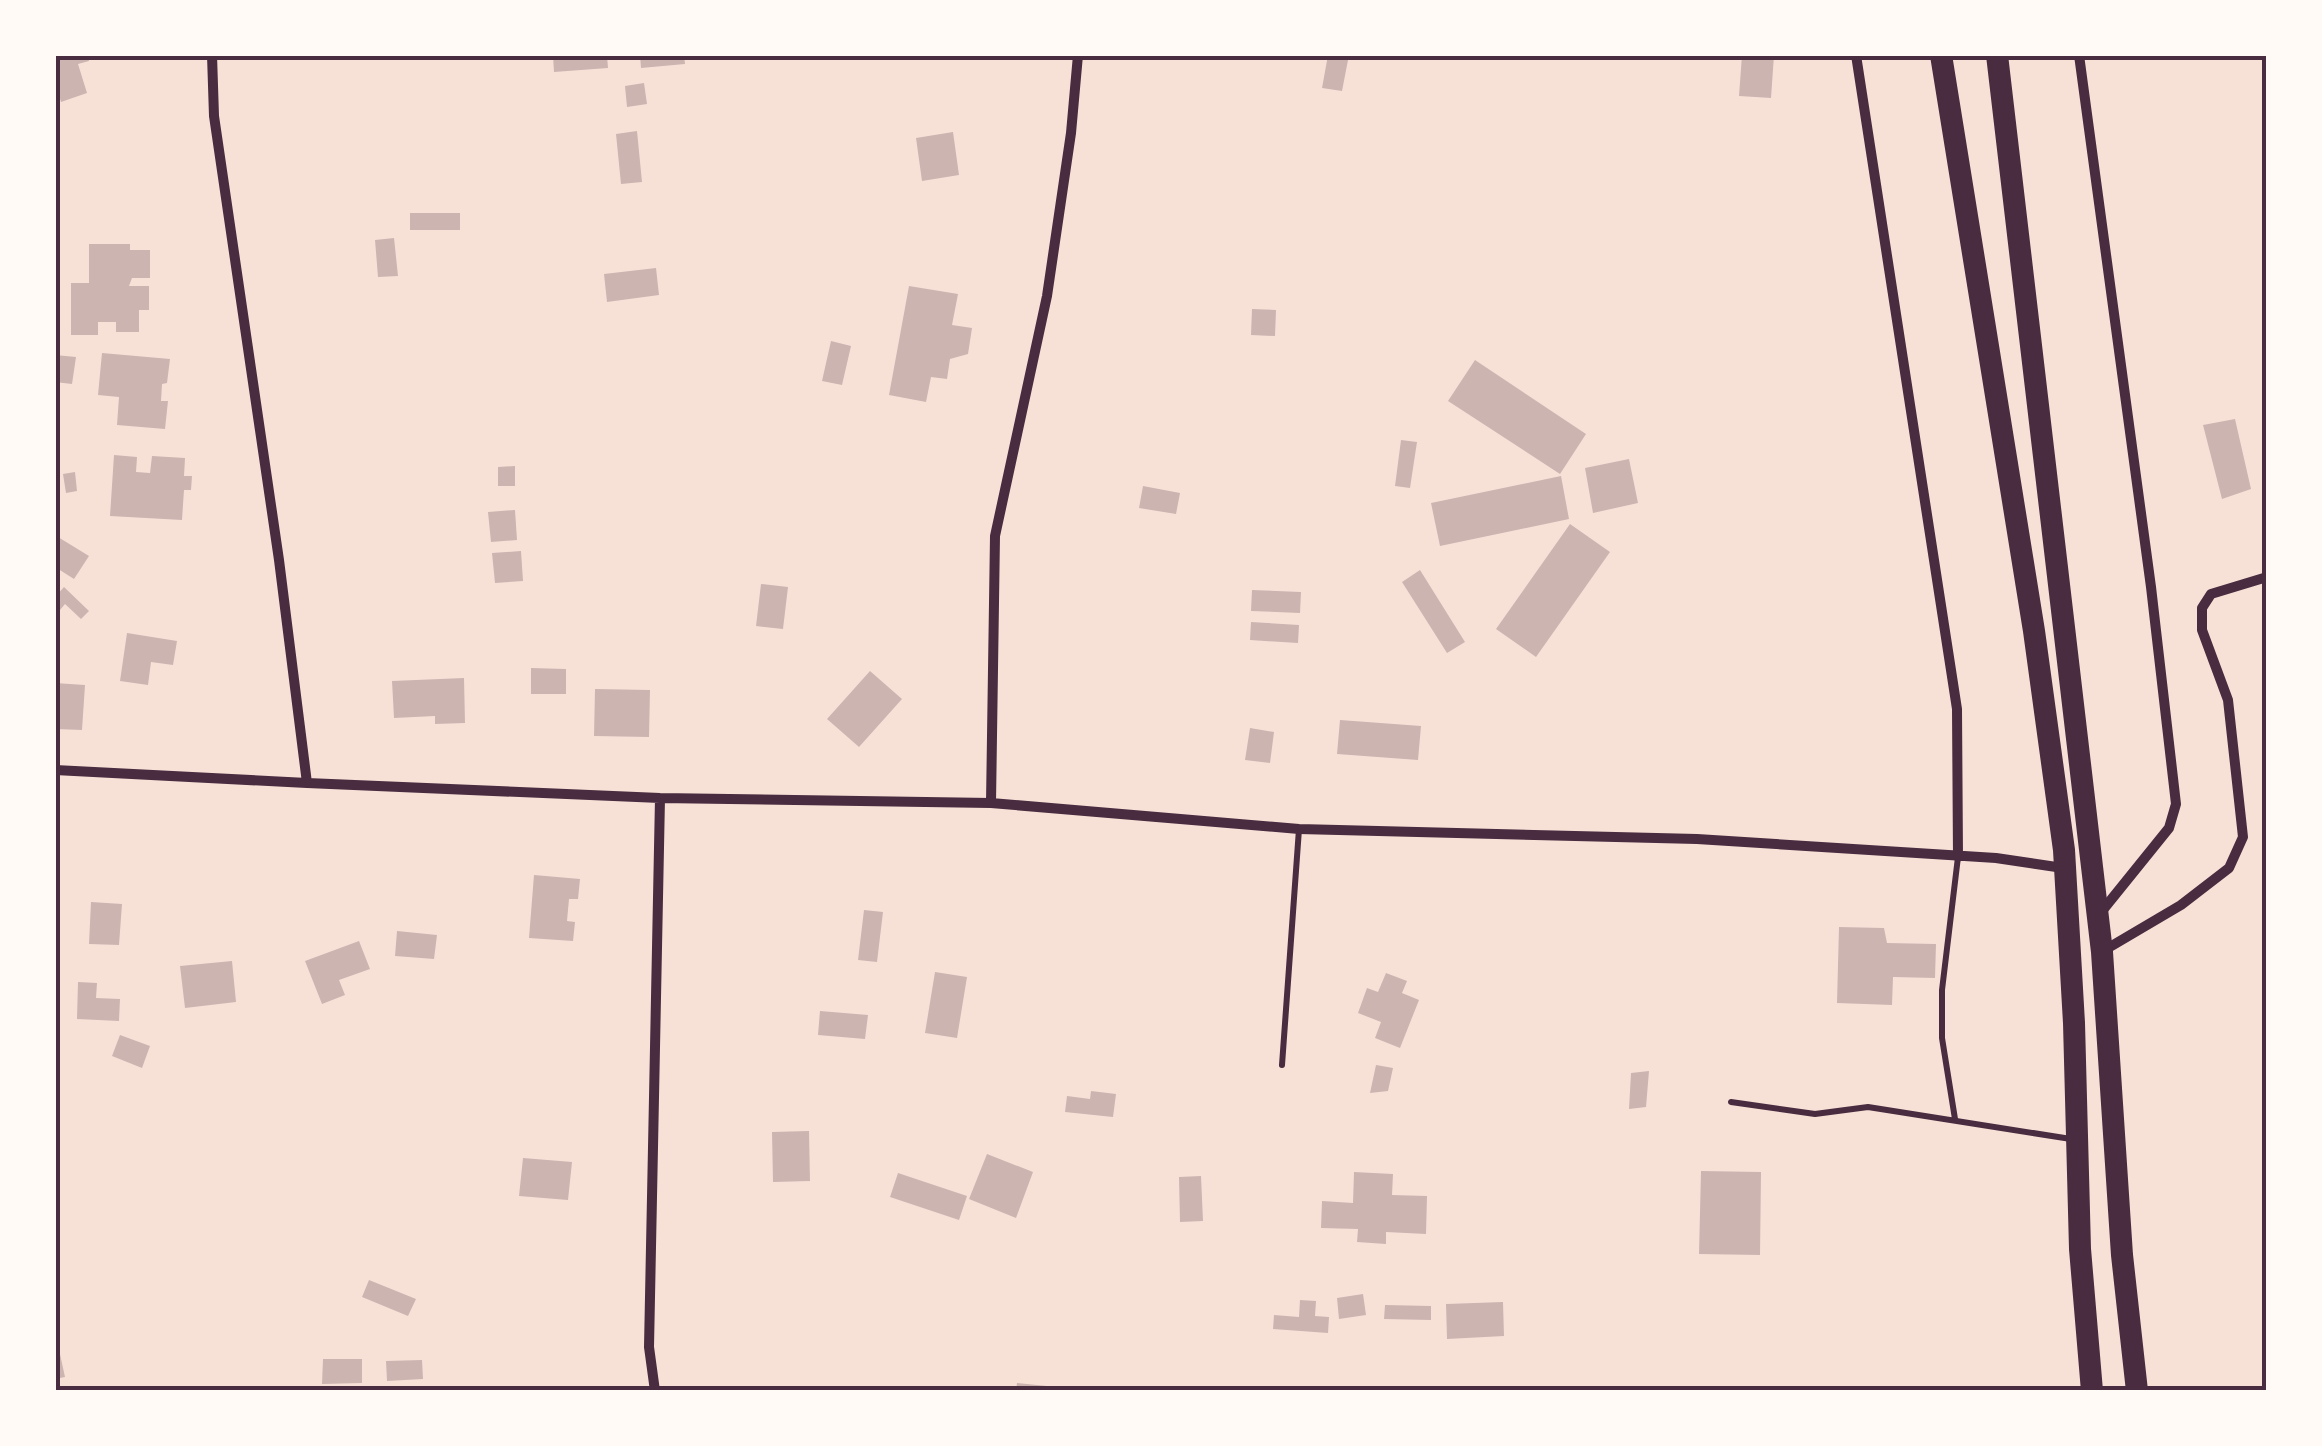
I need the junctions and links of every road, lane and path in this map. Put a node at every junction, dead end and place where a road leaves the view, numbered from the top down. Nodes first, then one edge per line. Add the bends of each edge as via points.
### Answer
1 (212, 55) edge
2 (1078, 55) edge
3 (1856, 55) edge
4 (1941, 55) edge
5 (1997, 55) edge
6 (2079, 55) edge
7 (2267, 577) edge
8 (55, 770) edge
9 (307, 783) junction
10 (660, 798) junction
11 (991, 803) junction
12 (1299, 829) junction
13 (1958, 857) junction
14 (2065, 869) junction
15 (2098, 916) junction
16 (2102, 952) junction
17 (1282, 1065) dead end
18 (1731, 1102) dead end
19 (1956, 1119) junction
20 (2077, 1140) junction
21 (655, 1391) edge
22 (2092, 1391) edge
23 (2137, 1391) edge

1 - 9 street via 214,116
2 - 11 street via 1047,296 995,536
3 - 13 street via 1957,709
4 - 14 highway via 2034,631
5 - 15 highway
6 - 15 street via 2176,804 2168,828
7 - 16 street via 2212,594 2202,608 2202,630 2228,700 2243,837 2229,868
8 - 9 street
9 - 10 street
10 - 11 street
10 - 21 street via 649,1346
11 - 12 street
12 - 13 street via 1696,840
12 - 17 lane
13 - 14 street
13 - 19 lane via 1942,1006
14 - 20 highway
15 - 16 highway
16 - 23 highway
18 - 19 lane via 1815,1114 1868,1108
19 - 20 lane
20 - 22 highway

